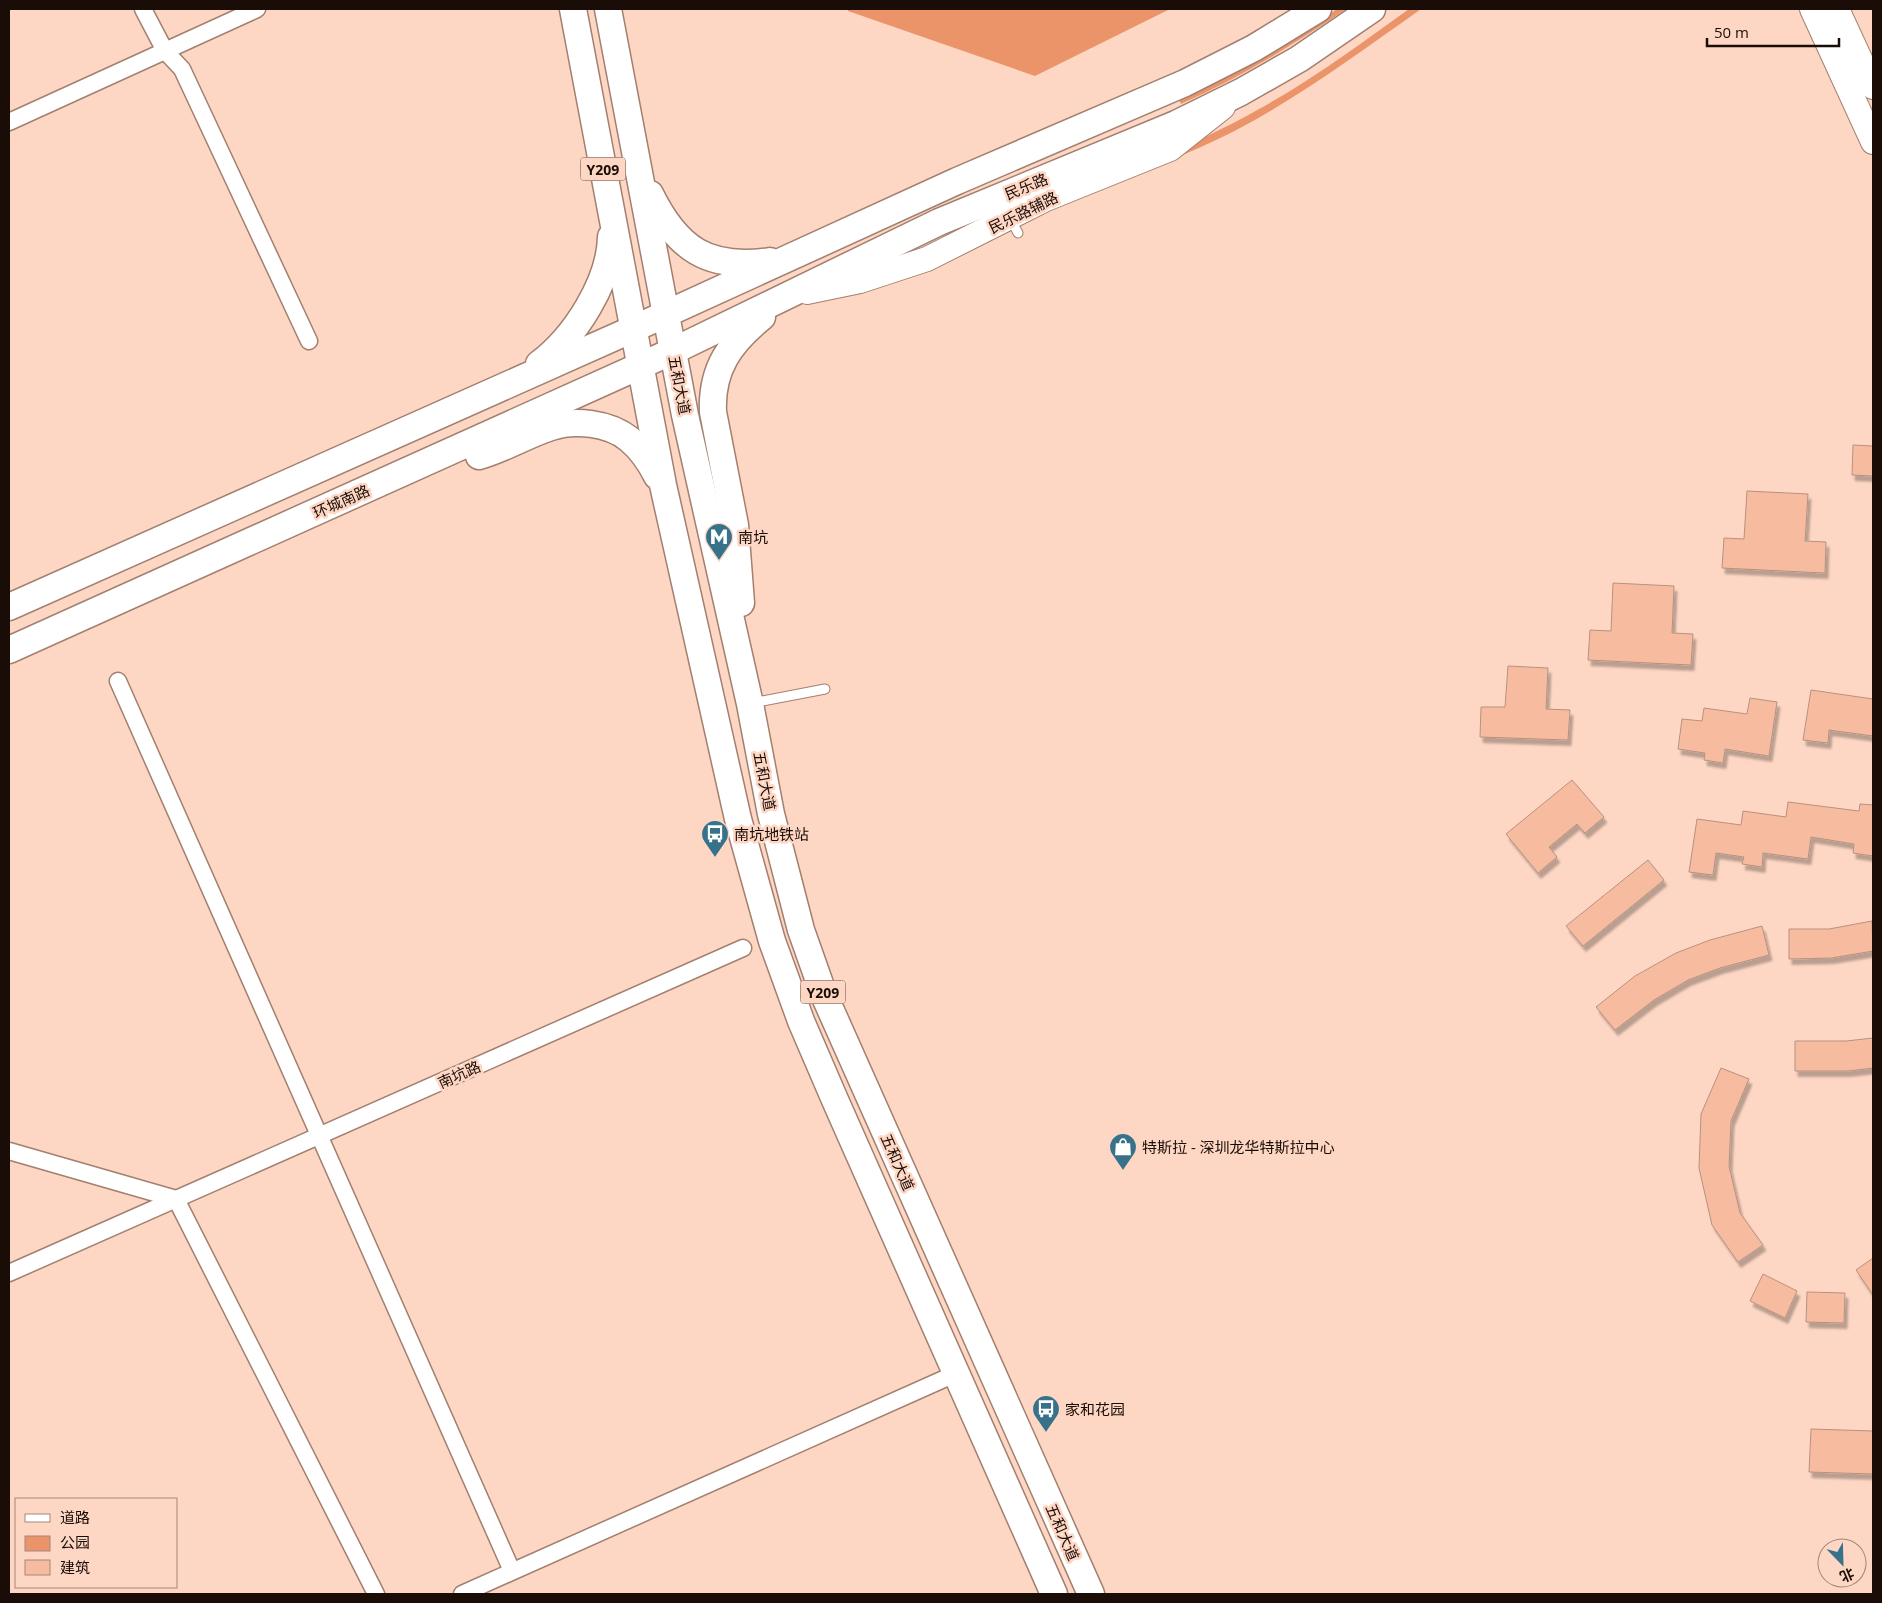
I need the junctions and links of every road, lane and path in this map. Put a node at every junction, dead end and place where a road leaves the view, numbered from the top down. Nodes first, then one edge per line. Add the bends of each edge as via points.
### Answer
1 (144, 9) edge
2 (257, 9) edge
3 (573, 9) edge
4 (608, 9) edge
5 (1318, 9) edge
6 (1372, 9) edge
7 (1812, 9) edge
8 (1837, 9) edge
9 (165, 51) junction
10 (1873, 87) edge
11 (1241, 92) junction
12 (9, 122) edge
13 (1873, 142) edge
14 (637, 163) junction
15 (612, 216) junction
16 (791, 257) junction
17 (788, 296) junction
18 (666, 314) junction
19 (633, 329) junction
20 (308, 341) dead end
21 (673, 351) junction
22 (640, 366) junction
23 (516, 381) junction
24 (392, 436) junction
25 (408, 471) junction
26 (663, 485) junction
27 (9, 607) edge
28 (9, 650) edge
29 (118, 681) dead end
30 (825, 689) dead end
31 (750, 704) junction
32 (743, 948) dead end
33 (319, 1136) junction
34 (9, 1151) edge
35 (176, 1199) junction
36 (9, 1273) edge
37 (955, 1374) junction
38 (512, 1571) junction
39 (376, 1594) edge
40 (462, 1594) edge
41 (1054, 1594) edge
42 (1091, 1594) edge

1 - 9 street
2 - 9 street
3 - 15 main road, Y209
4 - 14 main road, 五和大道 / Y209
5 - 16 main road via 1254,48 1185,83 957,180
6 - 11 main road, 民乐路 via 1299,60
7 - 13 main road
8 - 10 main road
9 - 12 street
9 - 20 street via 182,69
11 - 17 main road, 民乐路 via 1176,124 939,222
11 - 17 main road, 民乐路辅路 via 1170,148 1046,199 1014,225 860,282
14 - 16 main road via 659,213 682,242 700,254 736,263
14 - 18 main road, 五和大道 / Y209
15 - 19 main road, Y209
15 - 23 main road via 611,250 590,303 573,330 547,358
16 - 18 main road
17 - 21 main road, 民乐路
17 - 31 main road via 731,347 721,363 712,397 734,525
18 - 19 main road
18 - 21 main road, 五和大道 / Y209
19 - 22 main road, Y209
19 - 23 main road
21 - 22 main road, 环城南路
21 - 31 main road, 五和大道 / Y209
22 - 25 main road, 环城南路
22 - 26 main road, Y209
23 - 24 main road
24 - 25 main road
24 - 27 main road
25 - 26 main road via 494,452 552,426 580,423 606,427 628,438 648,459
25 - 28 main road, 环城南路
26 - 37 main road, Y209 via 738,819 772,941 801,1021
29 - 33 street
30 - 31 lane
31 - 42 main road, 五和大道 / Y209 via 771,814 801,930 824,995
32 - 33 street, 南坑路
33 - 35 street, 南坑路
33 - 38 street
34 - 35 street
35 - 36 street, 南坑路
35 - 39 street
37 - 38 street
37 - 41 main road, Y209
38 - 40 street

